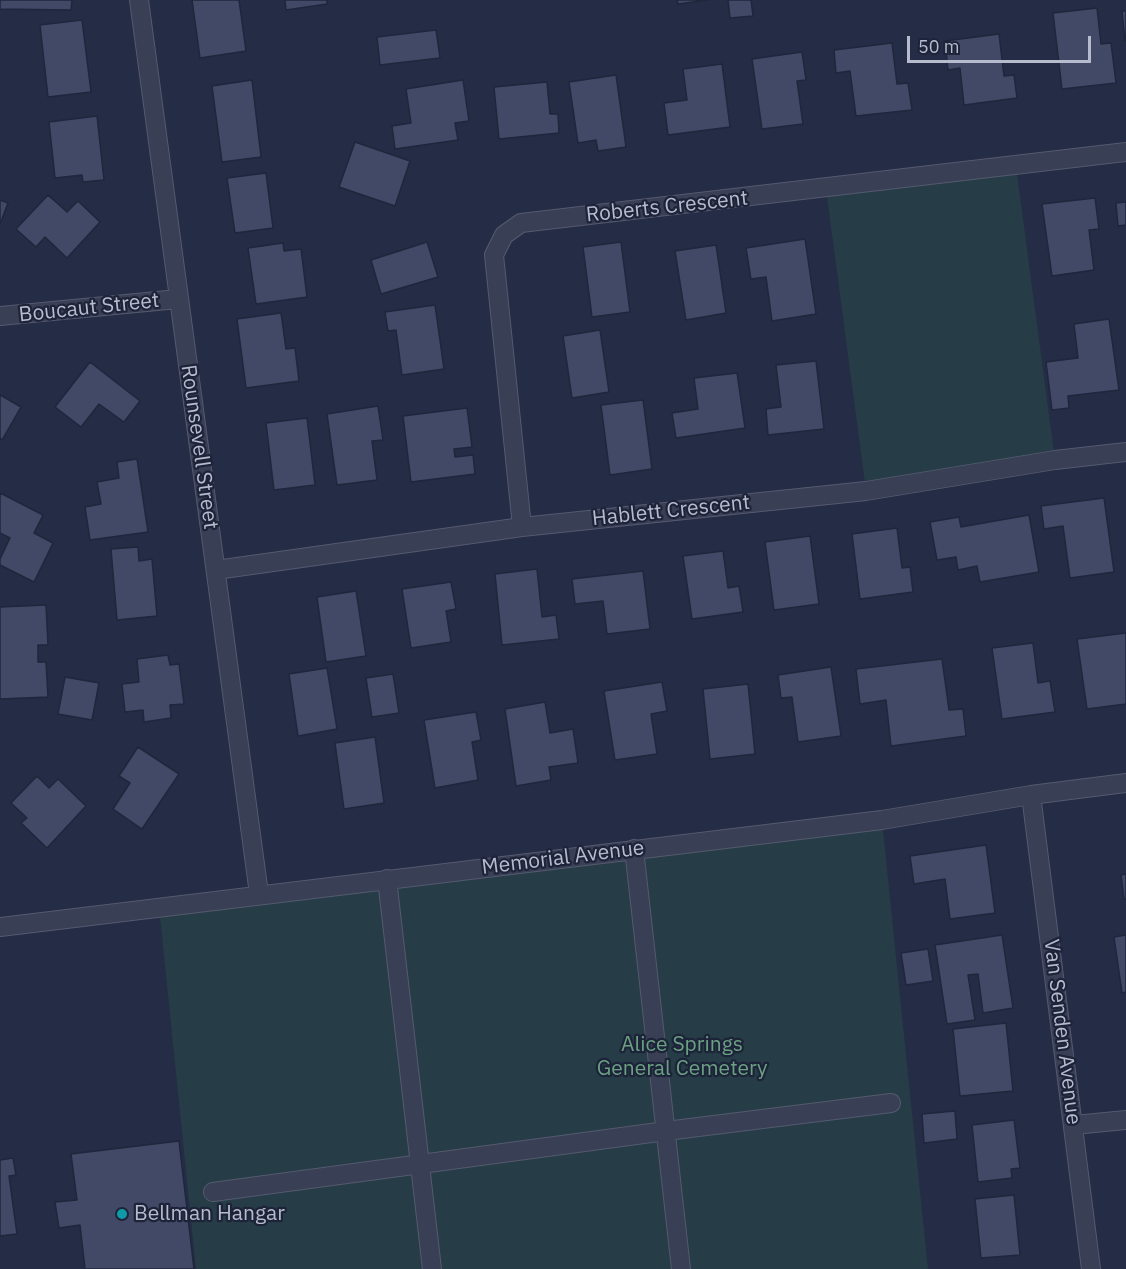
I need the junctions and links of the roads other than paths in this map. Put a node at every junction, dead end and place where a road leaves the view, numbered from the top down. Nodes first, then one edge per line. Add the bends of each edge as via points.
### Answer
1 (139, 0) edge
2 (1126, 152) edge
3 (178, 299) junction
4 (0, 316) edge
5 (1126, 452) edge
6 (522, 527) junction
7 (216, 570) junction
8 (1126, 783) edge
9 (1031, 795) junction
10 (634, 849) junction
11 (387, 879) junction
12 (259, 894) junction
13 (0, 927) edge
14 (891, 1103) dead end
15 (1126, 1120) edge
16 (1074, 1125) junction
17 (666, 1131) junction
18 (420, 1163) junction
19 (213, 1192) dead end
20 (432, 1269) edge
21 (681, 1269) edge
22 (1091, 1269) edge

1 - 3 street, Rounsevell Street
2 - 6 street, Roberts Crescent via 521,223 504,235 494,255
3 - 4 street, Boucaut Street
3 - 7 street, Rounsevell Street
5 - 6 street, Hablett Crescent via 866,491
6 - 7 street, Hablett Crescent
7 - 12 street, Rounsevell Street
8 - 9 street, Memorial Avenue
9 - 10 street, Memorial Avenue via 882,820
9 - 16 street, Van Senden Avenue
10 - 11 street, Memorial Avenue
10 - 17 street
11 - 12 street, Memorial Avenue
11 - 18 street
12 - 13 street, Memorial Avenue
14 - 17 street
15 - 16 street
16 - 22 street, Van Senden Avenue
17 - 18 street
17 - 21 street
18 - 19 street
18 - 20 street

